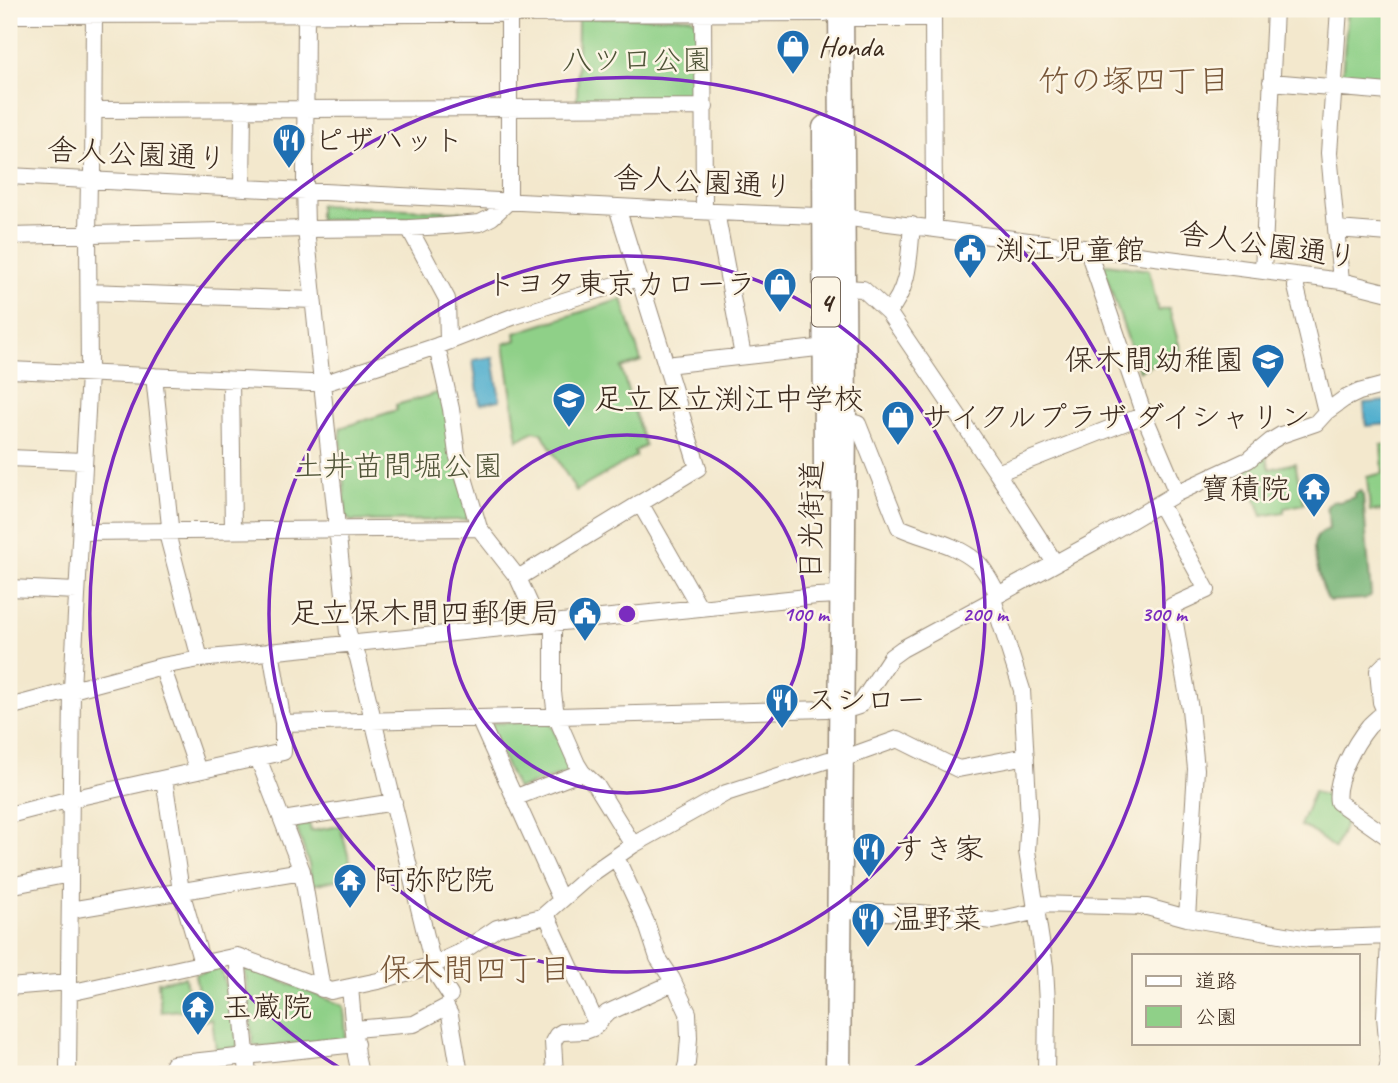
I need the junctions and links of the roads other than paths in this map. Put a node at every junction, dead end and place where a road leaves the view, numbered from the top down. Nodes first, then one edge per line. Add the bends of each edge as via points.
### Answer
1 (1275, 9) edge
2 (1339, 9) edge
3 (704, 10) edge
4 (509, 11) edge
5 (93, 12) edge
6 (305, 12) edge
7 (833, 12) edge
8 (933, 14) edge
9 (9, 15) edge
10 (1271, 82) junction
11 (1334, 88) junction
12 (1389, 92) edge
13 (509, 107) junction
14 (705, 107) junction
15 (305, 108) junction
16 (243, 109) junction
17 (94, 110) junction
18 (9, 176) edge
19 (91, 180) junction
20 (242, 187) junction
21 (305, 191) junction
22 (509, 201) junction
23 (617, 206) junction
24 (710, 211) junction
25 (834, 216) junction
26 (912, 225) junction
27 (409, 228) junction
28 (934, 228) junction
29 (306, 229) junction
30 (1336, 229) junction
31 (88, 233) junction
32 (1389, 233) edge
33 (9, 236) edge
34 (1091, 249) junction
35 (1263, 271) junction
36 (1297, 275) junction
37 (638, 278) junction
38 (1340, 281) junction
39 (843, 288) junction
40 (89, 292) junction
41 (1389, 293) edge
42 (313, 300) junction
43 (888, 312) junction
44 (442, 344) junction
45 (826, 347) junction
46 (743, 356) junction
47 (666, 365) junction
48 (9, 370) edge
49 (89, 374) junction
50 (154, 376) junction
51 (231, 380) junction
52 (323, 382) junction
53 (1389, 384) edge
54 (1326, 412) junction
55 (1144, 415) junction
56 (844, 420) junction
57 (9, 457) edge
58 (84, 461) junction
59 (997, 473) junction
60 (1177, 493) junction
61 (640, 503) junction
62 (1160, 504) junction
63 (479, 528) junction
64 (233, 530) junction
65 (338, 530) junction
66 (169, 531) junction
67 (80, 532) junction
68 (1055, 563) junction
69 (518, 579) junction
70 (9, 589) edge
71 (77, 591) junction
72 (834, 596) junction
73 (996, 597) junction
74 (700, 608) junction
75 (546, 624) junction
76 (353, 643) junction
77 (271, 651) junction
78 (200, 659) junction
79 (1389, 664) edge
80 (162, 667) junction
81 (72, 689) junction
82 (9, 707) edge
83 (835, 709) junction
84 (556, 716) junction
85 (479, 719) junction
86 (373, 720) junction
87 (283, 723) junction
88 (1026, 756) junction
89 (258, 758) junction
90 (835, 760) junction
91 (198, 771) junction
92 (582, 772) junction
93 (164, 779) junction
94 (71, 799) junction
95 (514, 799) junction
96 (394, 802) junction
97 (9, 815) edge
98 (283, 820) junction
99 (1389, 838) edge
100 (633, 845) junction
101 (616, 857) junction
102 (302, 871) junction
103 (70, 874) junction
104 (9, 886) edge
105 (181, 891) junction
106 (561, 900) junction
107 (1037, 908) junction
108 (70, 910) junction
109 (840, 911) junction
110 (546, 914) junction
111 (1187, 918) junction
112 (1389, 936) edge
113 (1389, 943) edge
114 (237, 956) junction
115 (202, 963) junction
116 (433, 965) junction
117 (673, 983) junction
118 (9, 987) edge
119 (69, 988) junction
120 (350, 988) junction
121 (322, 989) junction
122 (450, 995) dead end
123 (597, 1025) junction
124 (355, 1037) junction
125 (246, 1057) junction
126 (1389, 1063) edge
127 (68, 1074) edge
128 (173, 1074) edge
129 (248, 1074) edge
130 (360, 1074) edge
131 (460, 1074) edge
132 (555, 1074) edge
133 (684, 1074) edge
134 (823, 1074) edge
135 (838, 1074) edge
136 (1046, 1074) edge
137 (1386, 1074) edge

1 - 10 street
2 - 11 street
3 - 4 street
3 - 7 street
3 - 14 street
4 - 6 street
4 - 13 street
5 - 6 street
5 - 9 street
5 - 17 street
6 - 15 street
7 - 8 street
7 - 25 highway, 日光街道 / 4
8 - 28 street
10 - 11 street
10 - 35 street
11 - 12 street
11 - 30 street via 1329,153
13 - 14 street
13 - 15 street
13 - 22 street
14 - 24 street
15 - 16 street
15 - 21 street
16 - 17 street
16 - 20 street
17 - 19 street
18 - 19 street, 舎人公園通り
19 - 20 street, 舎人公園通り
19 - 31 street
20 - 21 street, 舎人公園通り
21 - 22 street, 舎人公園通り
21 - 29 street
22 - 23 street, 舎人公園通り
22 - 27 street via 480,223
23 - 24 street, 舎人公園通り
23 - 37 street
24 - 25 street, 舎人公園通り
24 - 46 street
25 - 26 street, 舎人公園通り
25 - 39 highway, 日光街道 / 4
25 - 45 highway, 日光街道 / 4
26 - 28 street, 舎人公園通り
26 - 43 street via 905,283
27 - 29 street
27 - 44 street via 447,299
28 - 34 street, 舎人公園通り
29 - 31 street
29 - 42 street
30 - 32 street
30 - 38 street
31 - 33 street
31 - 40 street
34 - 35 street, 舎人公園通り
34 - 55 street
35 - 36 street, 舎人公園通り
36 - 38 street, 舎人公園通り
36 - 54 street
37 - 44 street
37 - 47 street
38 - 41 street, 舎人公園通り
39 - 43 street via 863,289
39 - 56 highway, 日光街道 / 4
40 - 42 street
40 - 49 street
42 - 52 street
43 - 59 street
44 - 52 street
44 - 63 street via 457,454
45 - 46 street
45 - 72 highway, 日光街道 / 4
46 - 47 street
47 - 61 street via 698,468
48 - 49 street
49 - 50 street
49 - 58 street
50 - 51 street
50 - 66 street
51 - 52 street
51 - 64 street
52 - 65 street
53 - 54 street via 1359,392
54 - 60 street via 1316,423 1271,441 1248,460
55 - 59 street
55 - 60 street
56 - 72 highway, 日光街道 / 4
56 - 73 street via 858,425 899,527 958,548 979,563
57 - 58 street
58 - 67 street
59 - 68 street
60 - 62 street
61 - 69 street
61 - 74 street
62 - 68 street
62 - 111 street via 1206,590 1172,606 1196,769
63 - 65 street
63 - 69 street
64 - 65 street
64 - 66 street
65 - 76 street via 348,632
66 - 67 street
66 - 78 street
67 - 71 street
68 - 73 street
69 - 75 street
70 - 71 street
71 - 81 street
72 - 74 street
72 - 83 highway, 日光街道 / 4
73 - 83 street via 891,657 859,706
73 - 88 street via 1022,690
74 - 75 street
75 - 76 street
75 - 84 street
76 - 77 street
76 - 86 street
77 - 78 street
77 - 87 street
78 - 80 street
79 - 99 street via 1378,671 1385,711 1362,736 1336,793 1338,802
80 - 81 street
80 - 91 street
81 - 82 street
81 - 94 street
83 - 84 street
83 - 90 highway, 日光街道 / 4
84 - 85 street
84 - 92 street
85 - 86 street
85 - 95 street
86 - 87 street
86 - 96 street
87 - 89 street via 283,752
88 - 90 street via 958,769 898,739
88 - 107 street via 1027,851
89 - 91 street
89 - 98 street
90 - 100 street via 726,793
90 - 109 highway, 日光街道 / 4
90 - 134 highway, 日光街道 / 4
91 - 93 street
92 - 95 street
92 - 100 street via 596,785
93 - 94 street
93 - 105 street
94 - 97 street
94 - 103 street
95 - 106 street
96 - 98 street
96 - 116 street
98 - 102 street
100 - 101 street
101 - 106 street
101 - 117 street
102 - 105 street
102 - 121 street
103 - 104 street
103 - 108 street
105 - 108 street
105 - 115 street
106 - 110 street
107 - 109 street via 993,921
107 - 111 street via 1147,907
107 - 136 street via 1047,1003
108 - 119 street
109 - 135 highway, 日光街道 / 4
110 - 116 street via 497,928
110 - 123 street
111 - 112 street via 1309,939
113 - 126 street via 1385,1016
114 - 115 street
114 - 121 street
114 - 125 street
115 - 119 street
116 - 120 street
116 - 122 street
117 - 123 street via 607,1013
117 - 133 street via 688,1013 690,1038
118 - 119 street
119 - 127 street
120 - 121 street
120 - 124 street
123 - 132 street via 556,1035
124 - 125 street
124 - 130 street
124 - 131 street via 414,1024 446,1007
125 - 128 street via 173,1064
125 - 129 street
126 - 137 street

